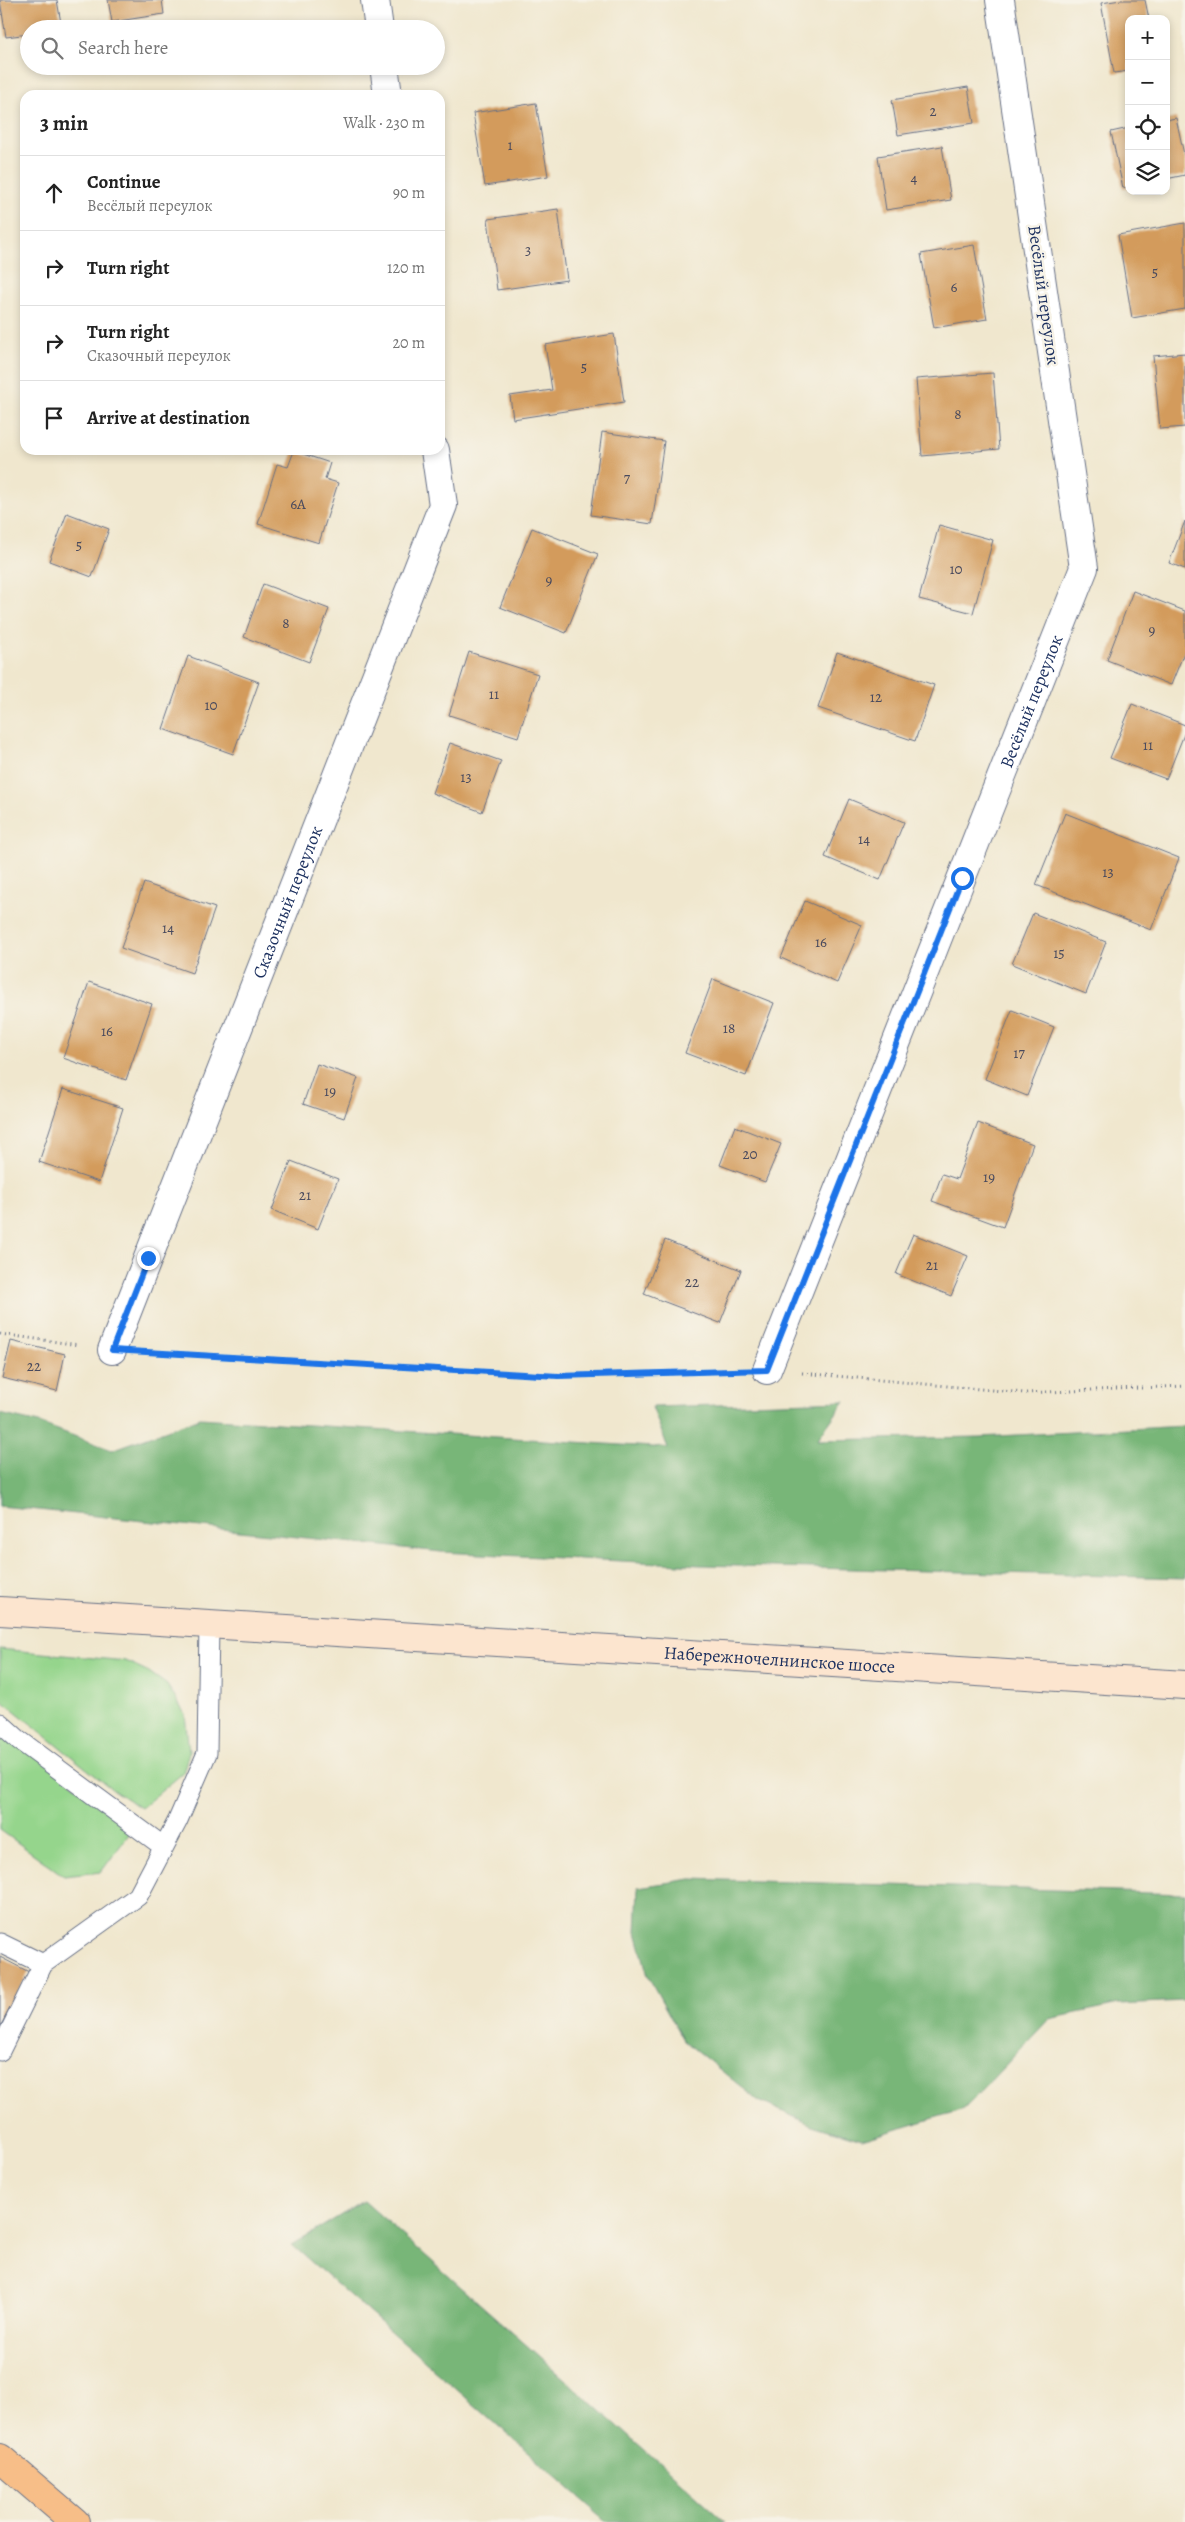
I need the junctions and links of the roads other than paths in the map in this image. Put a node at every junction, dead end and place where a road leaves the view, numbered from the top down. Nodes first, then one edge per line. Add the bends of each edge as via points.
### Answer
1 (375, 0) edge
2 (1000, 0) edge
3 (378, 20) edge
4 (385, 75) edge
5 (387, 90) edge
6 (436, 455) edge
7 (112, 1350) road end
8 (767, 1370) road end
9 (0, 1611) edge
10 (209, 1625) junction
11 (1185, 1685) edge
12 (0, 1724) edge
13 (164, 1847) junction
14 (0, 1943) edge
15 (43, 1964) junction
16 (0, 2051) edge
17 (0, 2458) edge
18 (74, 2522) edge

1 - 3 street
2 - 8 street, Весёлый переулок via 1084,568
4 - 5 street
6 - 7 street, Сказочный переулок via 443,505
9 - 10 main road, Набережночелнинское шоссе
10 - 11 main road, Набережночелнинское шоссе
10 - 13 lane via 207,1753
12 - 13 lane
13 - 15 lane via 138,1896
14 - 15 lane
15 - 16 lane
17 - 18 main road

